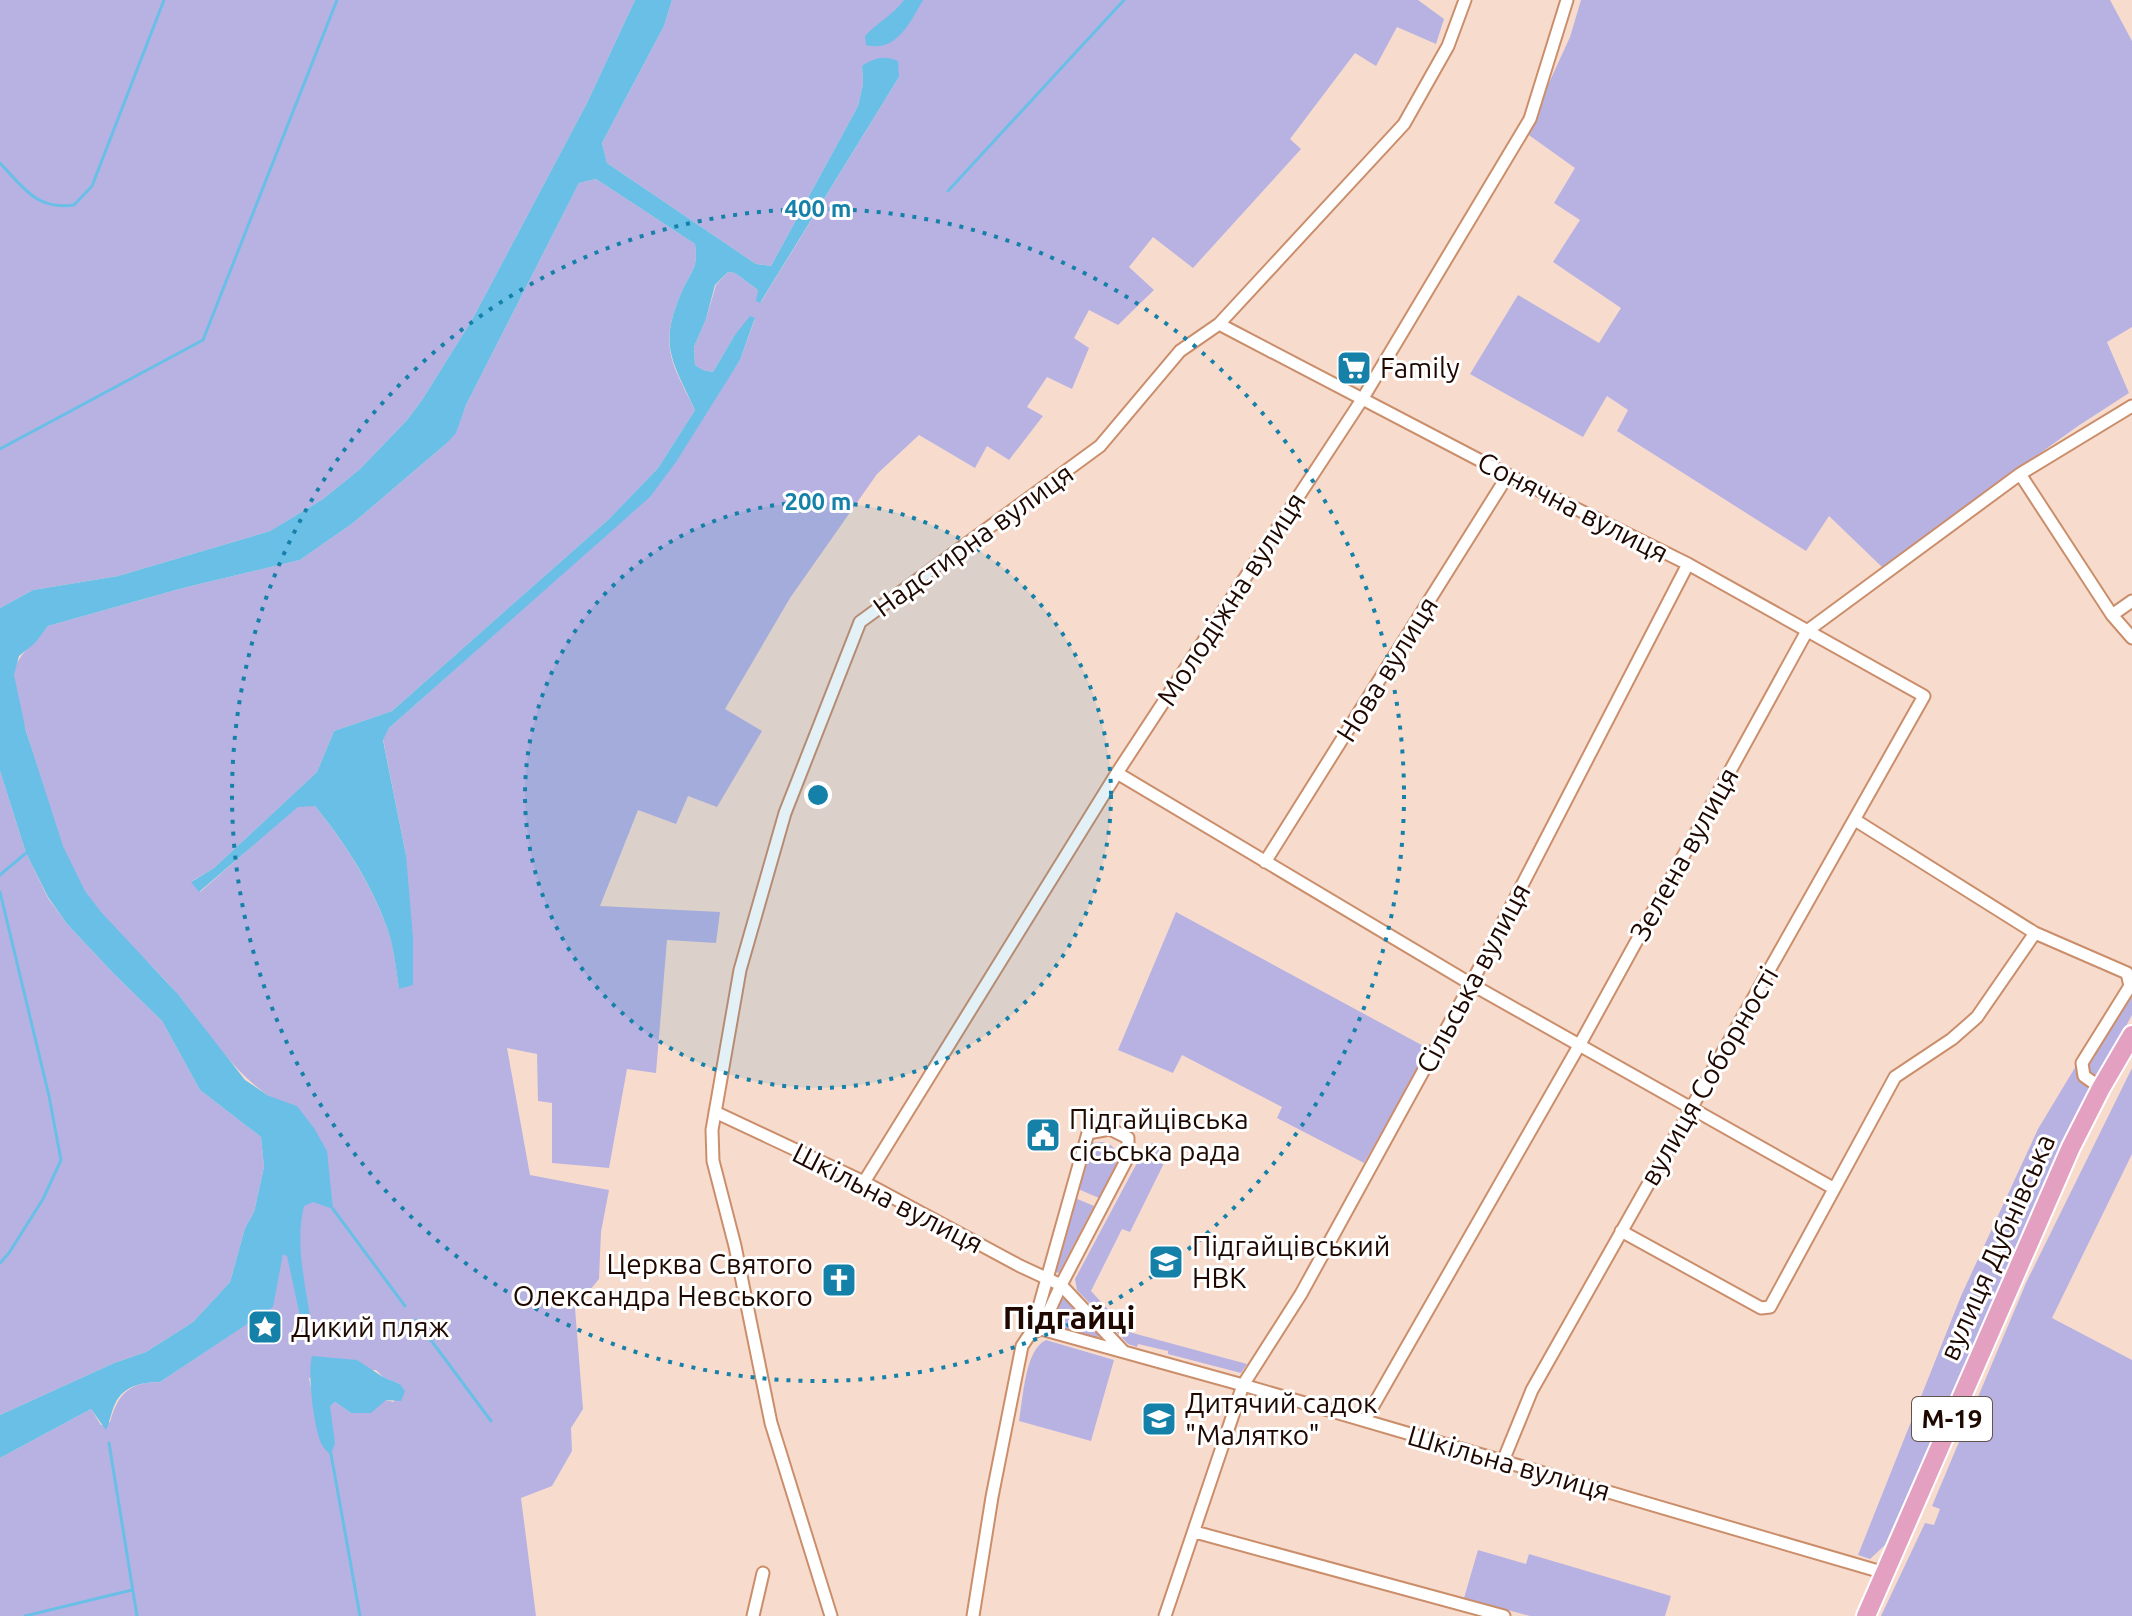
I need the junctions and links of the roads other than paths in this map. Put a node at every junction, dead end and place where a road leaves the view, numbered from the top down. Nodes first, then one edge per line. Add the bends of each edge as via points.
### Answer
1 (1465, 0) edge
2 (1567, 0) edge
3 (1219, 324) junction
4 (1363, 398) junction
5 (2132, 406) edge
6 (2020, 474) junction
7 (1508, 475) junction
8 (1688, 564) junction
9 (2132, 601) edge
10 (2112, 615) junction
11 (1807, 631) junction
12 (2132, 638) edge
13 (1924, 696) joint
14 (1117, 773) junction
15 (1855, 820) junction
16 (1265, 862) junction
17 (2035, 933) junction
18 (1471, 984) junction
19 (2132, 1035) edge
20 (1580, 1044) junction
21 (2101, 1088) junction
22 (1692, 1108) junction
23 (715, 1112) junction
24 (864, 1182) junction
25 (1833, 1188) junction
26 (1621, 1231) junction
27 (1046, 1278) junction
28 (1061, 1285) junction
29 (1041, 1329) junction
30 (1125, 1352) junction
31 (1243, 1385) junction
32 (1365, 1420) junction
33 (1503, 1461) junction
34 (1195, 1532) junction
35 (763, 1573) dead end
36 (1885, 1573) junction
37 (753, 1616) edge
38 (831, 1616) edge
39 (973, 1616) edge
40 (1165, 1616) edge
41 (1504, 1616) edge
42 (1866, 1616) edge

1 - 3 street, Надстирна вулиця via 1448,46 1404,124
2 - 4 street, Молодіжна вулиця via 1530,119
3 - 4 street, Сонячна вулиця
3 - 23 street, Надстирна вулиця via 1180,351 1100,446 860,622 785,813 740,970
4 - 7 street, Сонячна вулиця
4 - 14 street, Молодіжна вулиця
5 - 6 street, Зелена вулиця
6 - 10 street
6 - 11 street, Зелена вулиця
7 - 8 street, Сонячна вулиця
7 - 16 street, Нова вулиця
8 - 11 street, Сонячна вулиця
8 - 18 street, Сільська вулиця
9 - 10 street
10 - 12 street
11 - 13 street, Сонячна вулиця
11 - 20 street, Зелена вулиця
13 - 15 street, вулиця Соборності
14 - 16 street
14 - 24 street, Молодіжна вулиця
15 - 17 street
15 - 22 street, вулиця Соборності
16 - 18 street
17 - 21 street via 2127,973 2130,986 2082,1063 2084,1076
17 - 25 street via 1977,1017 1895,1077
18 - 20 street
18 - 31 street, Сільська вулиця via 1301,1294
19 - 21 highway, вулиця Дубнівська / М-19
20 - 22 street
20 - 32 street, Зелена вулиця
21 - 36 highway, вулиця Дубнівська / М-19
22 - 25 street
22 - 26 street, вулиця Соборності
23 - 24 street, Шкільна вулиця
23 - 38 street, Надстирна вулиця via 713,1161 771,1423
24 - 27 street, Шкільна вулиця
25 - 26 street via 1770,1307 1761,1308
26 - 33 street, вулиця Соборності via 1532,1390
27 - 28 street, Шкільна вулиця
27 - 28 street via 1088,1133 1110,1129 1128,1138 1128,1157
27 - 29 street via 1037,1314
28 - 29 street
28 - 30 street
29 - 30 street, Шкільна вулиця
29 - 39 street via 1022,1346
30 - 31 street, Шкільна вулиця
31 - 32 street, Шкільна вулиця
31 - 34 street, Сільська вулиця
32 - 33 street, Шкільна вулиця
33 - 36 street, Шкільна вулиця
34 - 40 street, Сільська вулиця
34 - 41 street
35 - 37 street
36 - 42 highway, М-19

